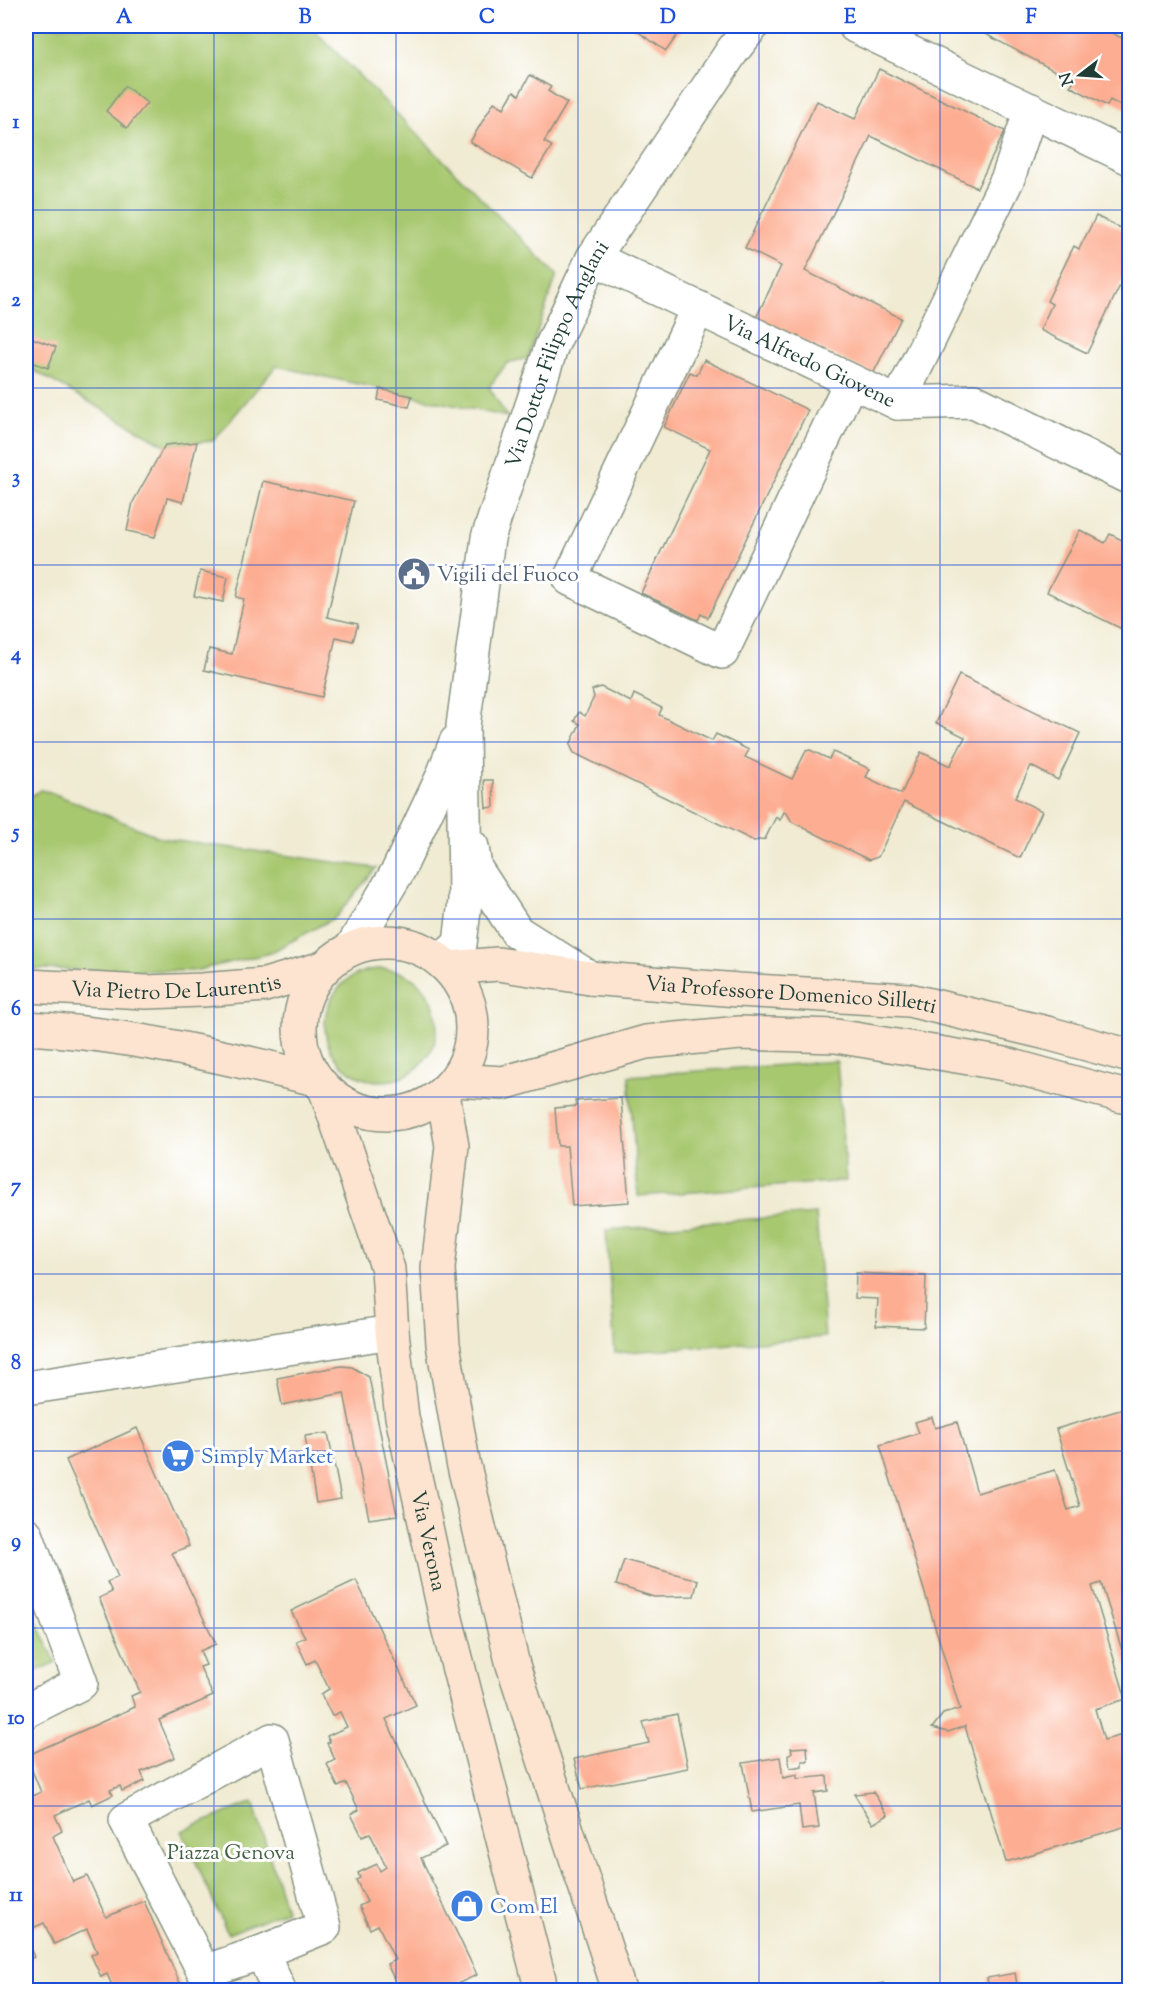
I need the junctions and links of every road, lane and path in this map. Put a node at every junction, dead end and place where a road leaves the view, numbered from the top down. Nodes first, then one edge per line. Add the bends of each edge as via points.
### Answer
1 (752, 26) edge
2 (855, 26) edge
3 (1031, 110) junction
4 (1130, 158) edge
5 (593, 258) junction
6 (698, 308) junction
7 (851, 381) junction
8 (898, 404) junction
9 (1130, 478) edge
10 (463, 726) junction
11 (463, 785) junction
12 (351, 949) junction
13 (445, 965) junction
14 (323, 968) junction
15 (590, 978) junction
16 (26, 986) edge
17 (26, 1028) edge
18 (1130, 1056) edge
19 (321, 1085) junction
20 (449, 1087) junction
21 (1130, 1098) edge
22 (392, 1332) junction
23 (26, 1388) edge
24 (26, 1534) edge
25 (26, 1711) edge
26 (262, 1952) junction
27 (279, 1990) edge
28 (540, 1990) edge
29 (619, 1990) edge

1 - 5 street, Via Dottor Filippo Anglani
2 - 3 street
3 - 4 street
3 - 8 street via 1008,178
5 - 6 street, Via Alfredo Giovene
5 - 10 street, Via Dottor Filippo Anglani via 552,345 488,538
6 - 7 street, Via Alfredo Giovene
6 - 7 street via 570,579 722,652
7 - 8 street, Via Alfredo Giovene
8 - 9 street, Via Alfredo Giovene via 974,401
10 - 11 street
10 - 12 street via 398,871
11 - 13 street via 465,901 460,944
11 - 15 street via 475,868 517,932
12 - 13 main road via 374,942 397,942 421,949
12 - 14 main road
13 - 15 main road, Via Professore Domenico Silletti via 498,964
13 - 20 main road via 463,988 471,1011 473,1035 467,1059
14 - 16 main road, Via Pietro De Laurentis via 265,985 202,990 146,992
14 - 19 main road via 306,993 300,1022 303,1052
15 - 18 main road, Via Professore Domenico Silletti via 909,1000
17 - 19 main road, Via Pietro De Laurentis via 72,1030 220,1056
19 - 20 main road via 347,1106 371,1114 396,1115 421,1108
19 - 22 main road, Via Verona via 388,1269
20 - 21 main road, Via Professore Domenico Silletti via 503,1083 646,1042 740,1033 826,1035 1005,1064
20 - 29 main road via 452,1146 438,1268 443,1344 463,1462 513,1665
22 - 23 street
22 - 28 main road, Via Verona via 402,1417 447,1623
24 - 25 street via 81,1683
26 - 26 street via 204,1972 126,1820 272,1740 324,1927
26 - 27 street

